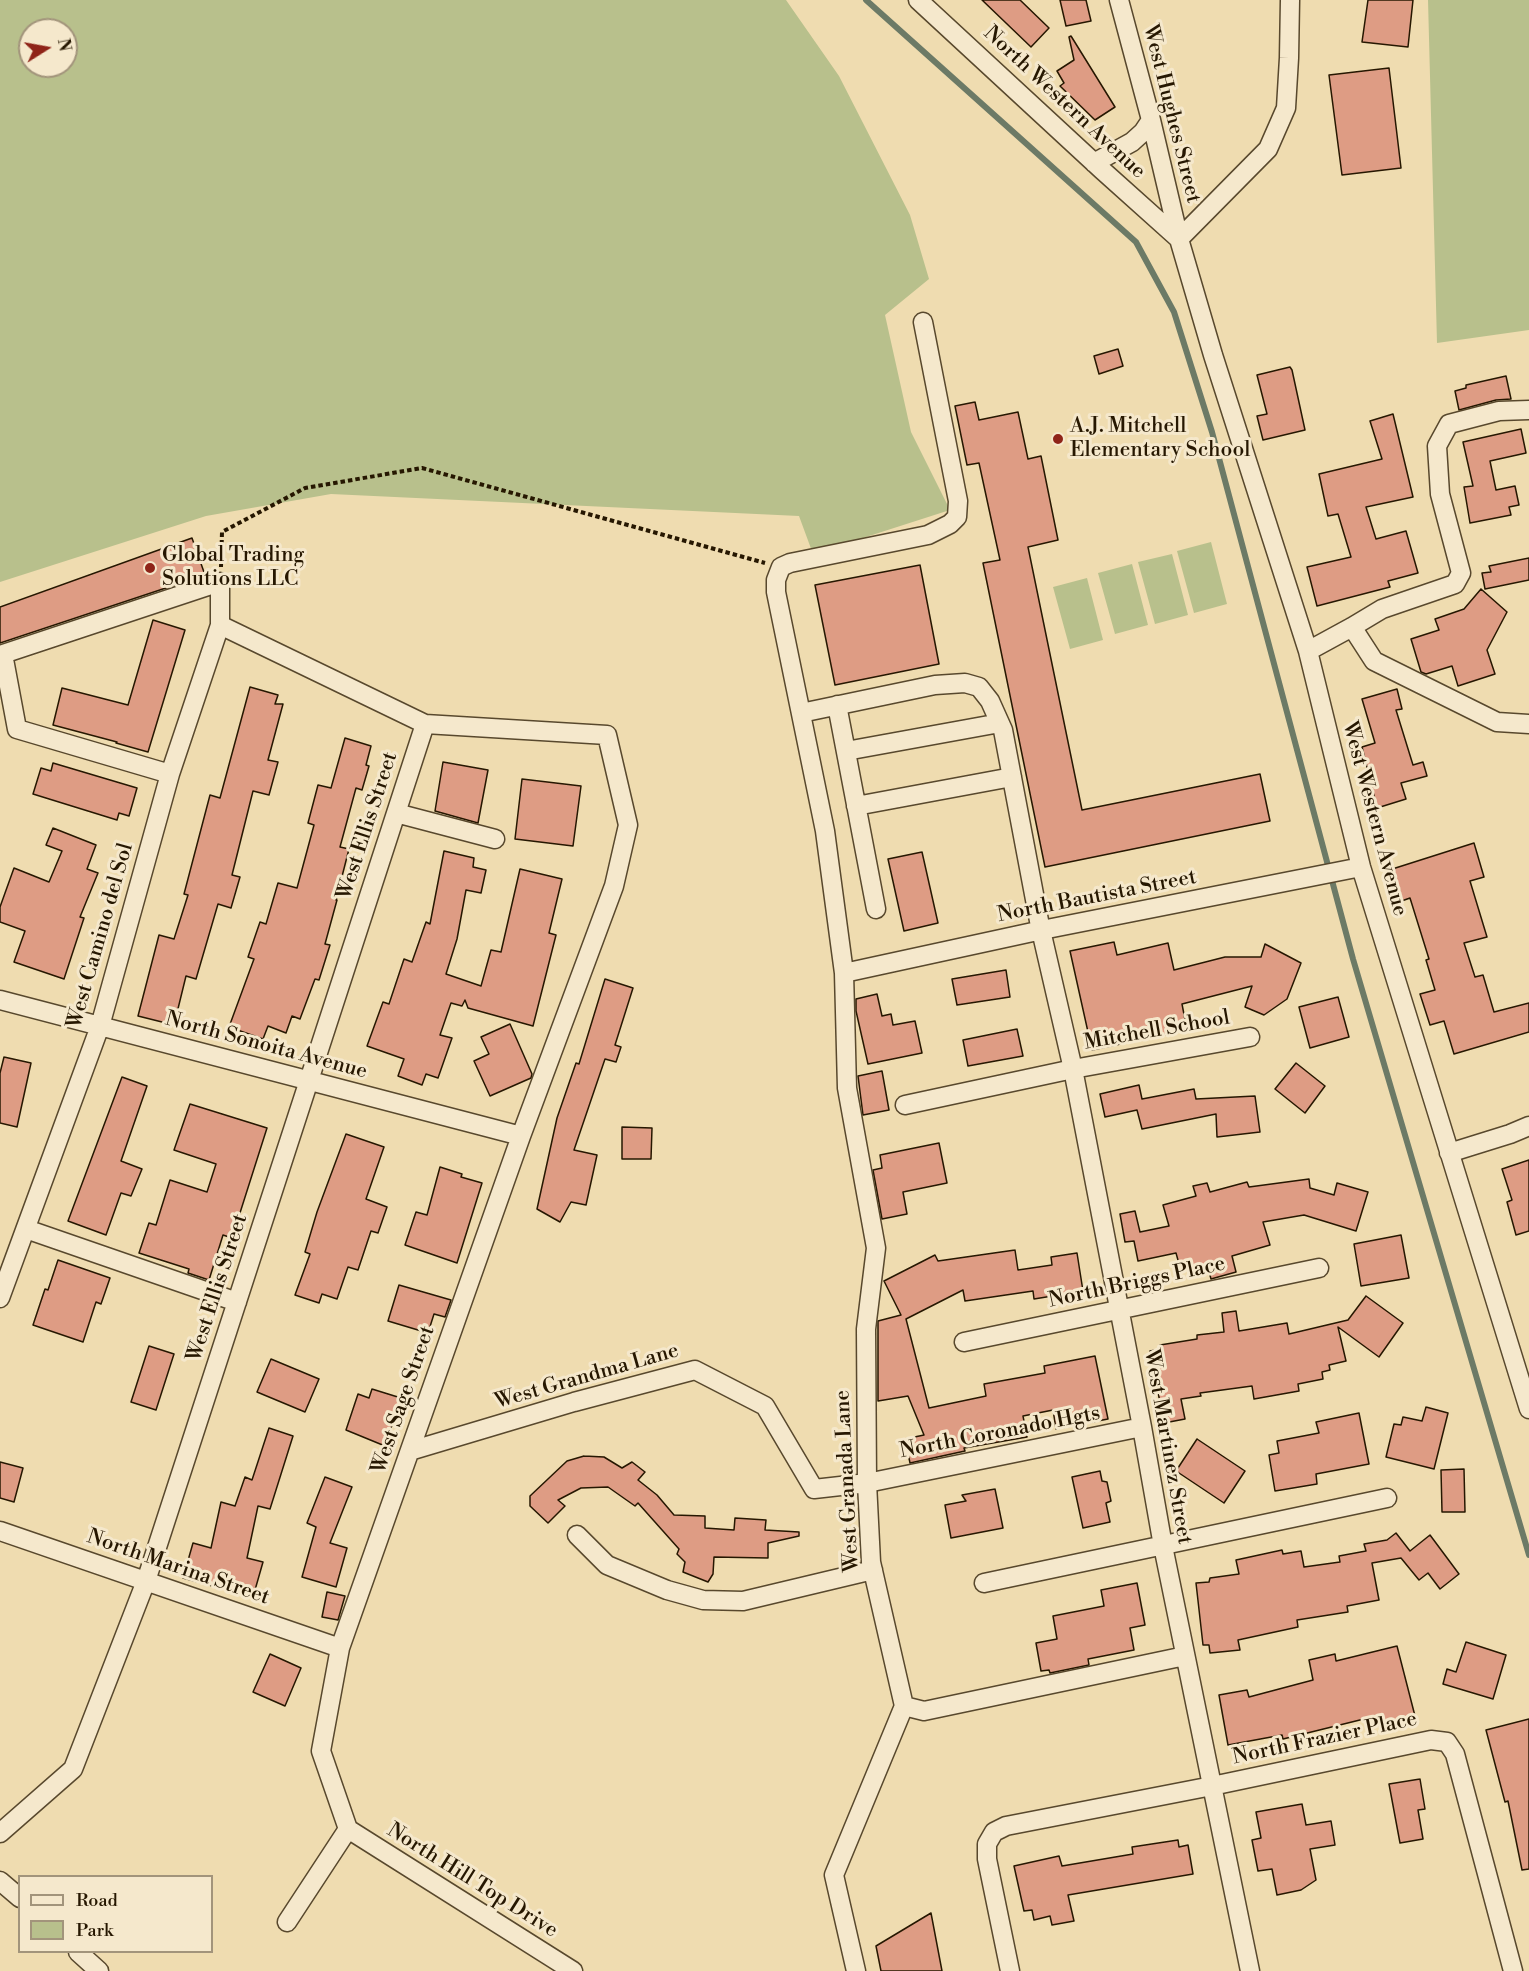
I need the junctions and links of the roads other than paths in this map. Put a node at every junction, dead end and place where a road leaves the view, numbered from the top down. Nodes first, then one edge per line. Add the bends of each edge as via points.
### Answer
1 (918, 0) edge
2 (1119, 0) edge
3 (1290, 0) edge
4 (1151, 120) junction
5 (1094, 163) junction
6 (1179, 239) junction
7 (923, 322) dead end
8 (1529, 410) edge
9 (220, 625) junction
10 (1352, 627) junction
11 (1308, 651) junction
12 (837, 705) junction
13 (801, 713) junction
14 (1000, 723) junction
15 (425, 724) junction
16 (1529, 724) edge
17 (846, 751) junction
18 (170, 774) junction
19 (1012, 777) junction
20 (856, 806) junction
21 (396, 813) junction
22 (495, 839) dead end
23 (1361, 867) junction
24 (876, 909) dead end
25 (1042, 930) junction
26 (844, 974) junction
27 (0, 1000) edge
28 (100, 1026) junction
29 (1250, 1037) dead end
30 (1073, 1070) junction
31 (309, 1081) junction
32 (905, 1105) dead end
33 (1529, 1126) edge
34 (520, 1136) junction
35 (1449, 1153) junction
36 (26, 1229) junction
37 (1319, 1268) dead end
38 (0, 1298) edge
39 (237, 1302) junction
40 (1119, 1310) junction
41 (964, 1342) dead end
42 (1529, 1409) edge
43 (1142, 1427) junction
44 (410, 1451) junction
45 (867, 1483) junction
46 (1387, 1498) dead end
47 (0, 1531) edge
48 (577, 1535) dead end
49 (1162, 1546) junction
50 (873, 1570) junction
51 (146, 1581) junction
52 (984, 1583) dead end
53 (340, 1647) junction
54 (1185, 1656) junction
55 (904, 1706) junction
56 (1212, 1786) junction
57 (348, 1828) junction
58 (0, 1833) edge
59 (0, 1881) edge
60 (18, 1896) edge
61 (287, 1922) dead end
62 (79, 1953) edge
63 (99, 1971) edge
64 (573, 1971) edge
65 (856, 1971) edge
66 (1010, 1971) edge
67 (1250, 1971) edge
68 (1513, 1971) edge

1 - 5 street, North Western Avenue
2 - 4 street, West Hughes Street
3 - 6 street via 1286,108 1268,149
4 - 5 street via 1132,142
4 - 6 street, West Hughes Street
5 - 6 street, North Western Avenue
6 - 11 street, West Western Avenue
7 - 13 street, West Granada Lane via 957,517 928,535 807,558 781,567 776,592
8 - 10 street via 1498,411 1449,424 1437,446 1440,494 1461,573 1455,584 1382,609
9 - 15 street
9 - 18 street, West Camino del Sol
9 - 18 street, West Camino del Sol via 220,582 3,654 17,729
10 - 11 street
10 - 16 street via 1374,661 1497,722
11 - 23 street, West Western Avenue
12 - 13 street, West Martinez Street
12 - 14 street, West Martinez Street via 965,683 979,687
12 - 17 street
13 - 26 street, West Granada Lane via 825,831
14 - 17 street
14 - 19 street, West Martinez Street
15 - 21 street, West Ellis Street
15 - 34 street, West Sage Street via 607,735 628,825 614,886
17 - 20 street
18 - 28 street, West Camino del Sol
19 - 20 street
19 - 25 street, West Martinez Street
20 - 24 street
21 - 22 street
21 - 31 street, West Ellis Street
23 - 25 street, North Bautista Street
23 - 35 street, West Western Avenue
25 - 26 street, North Bautista Street
25 - 30 street, West Martinez Street
26 - 45 street, West Granada Lane via 847,1088 876,1248 866,1329
27 - 28 street, North Sonoita Avenue
28 - 31 street, North Sonoita Avenue
28 - 36 street, West Camino del Sol
29 - 30 street, Mitchell School
30 - 32 street, Mitchell School
30 - 40 street, West Martinez Street
31 - 34 street, North Sonoita Avenue
31 - 39 street, West Ellis Street
33 - 35 street
34 - 44 street, West Sage Street
35 - 42 street, West Western Avenue
36 - 38 street, West Camino del Sol
36 - 39 street
37 - 40 street, North Briggs Place
39 - 51 street, West Ellis Street
40 - 41 street, North Briggs Place
40 - 43 street, West Martinez Street
43 - 45 street, North Coronado Hgts
43 - 49 street, West Martinez Street
44 - 45 street, West Grandma Lane via 695,1370 765,1406 814,1489
44 - 53 street, West Sage Street
45 - 50 street, West Granada Lane
46 - 49 street
47 - 51 street, North Marina Street
48 - 50 street via 607,1565 667,1590 704,1600 743,1601
49 - 52 street
49 - 54 street, West Martinez Street
50 - 55 street, West Granada Lane
51 - 53 street, North Marina Street
51 - 58 street, West Ellis Street via 73,1768
53 - 57 street, West Sage Street via 321,1751
54 - 55 street via 924,1711
54 - 56 street, West Martinez Street
55 - 65 street via 834,1875
56 - 66 street, North Frazier Place via 1006,1826 994,1832 987,1844 987,1859
56 - 67 street, West Martinez Street
56 - 68 street, North Frazier Place via 1431,1740 1447,1742 1455,1754
57 - 61 street
57 - 64 street, North Hill Top Drive
59 - 60 street
62 - 63 street

